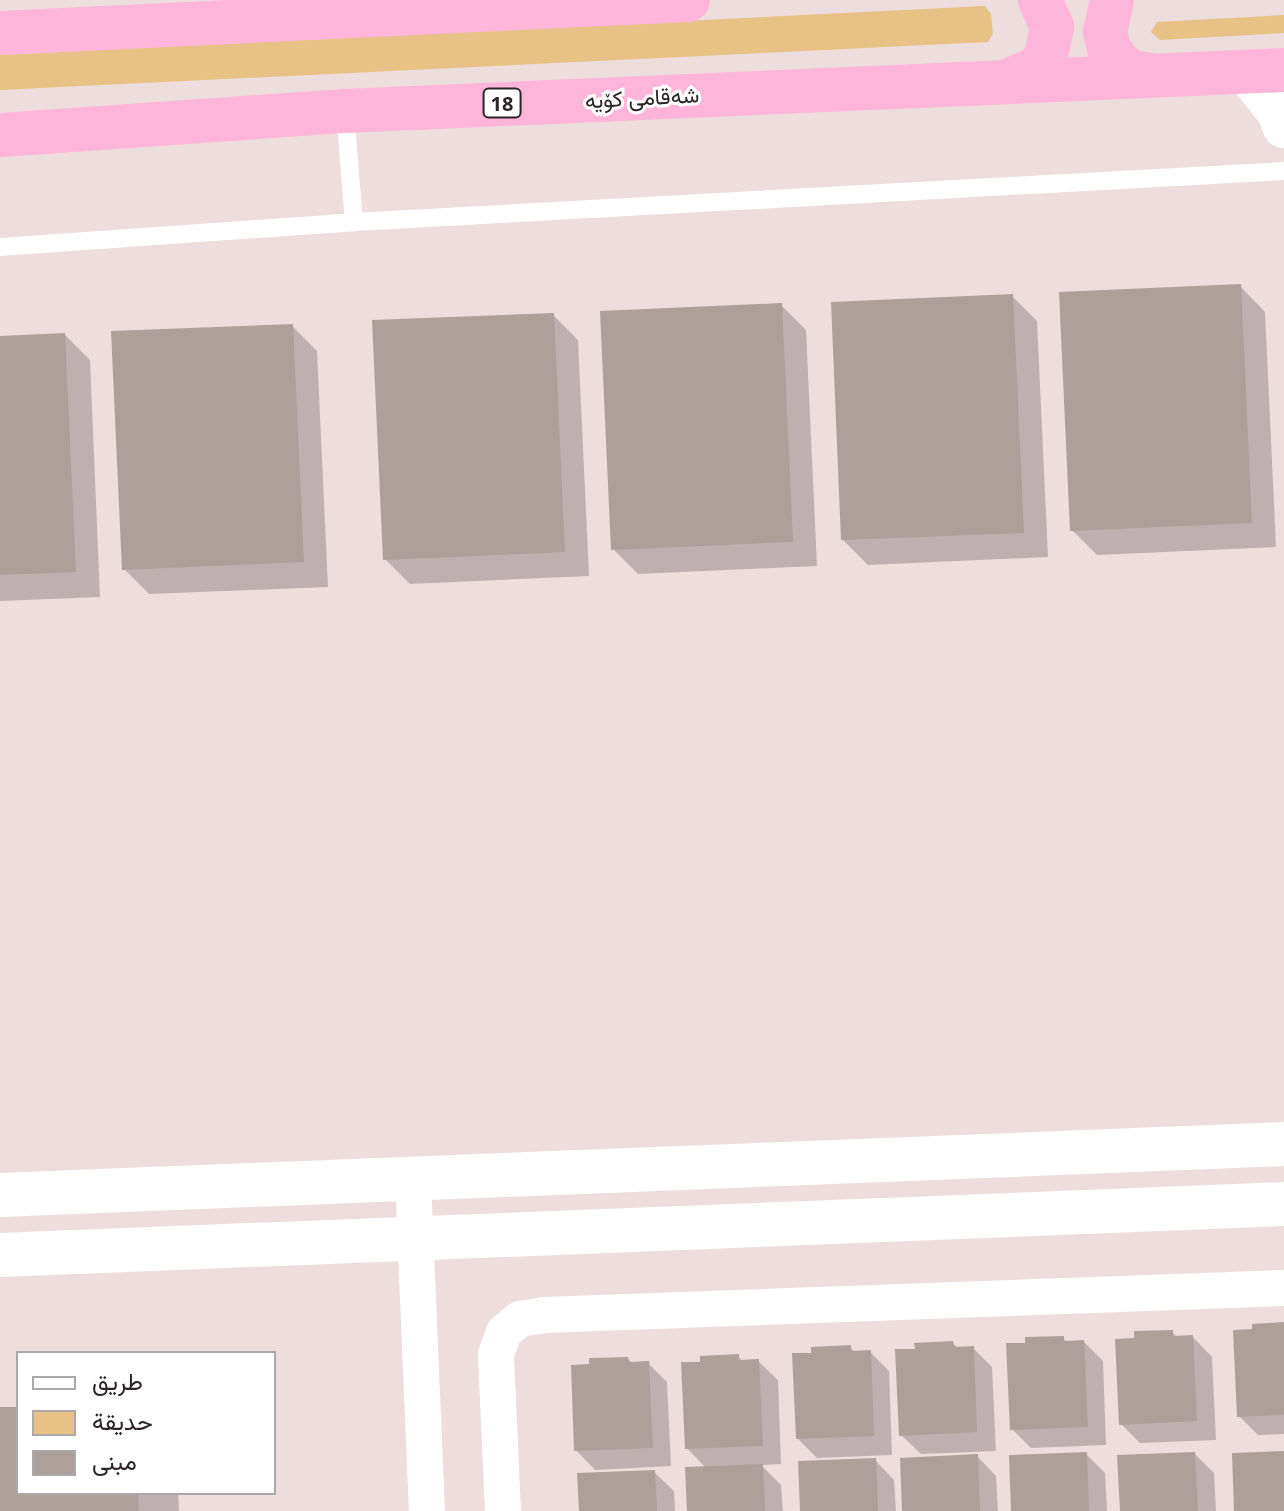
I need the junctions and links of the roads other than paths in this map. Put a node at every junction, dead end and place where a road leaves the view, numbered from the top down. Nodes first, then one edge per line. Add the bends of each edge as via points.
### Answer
1 (688, 0) edge
2 (1040, 0) edge
3 (1112, 0) edge
4 (0, 33) edge
5 (1266, 71) edge
6 (1152, 75) junction
7 (1005, 82) junction
8 (345, 111) junction
9 (1284, 126) edge
10 (0, 135) edge
11 (1284, 171) edge
12 (354, 222) junction
13 (0, 247) edge
14 (1284, 1144) edge
15 (413, 1179) junction
16 (0, 1195) edge
17 (1284, 1204) edge
18 (415, 1238) junction
19 (0, 1255) edge
20 (1284, 1288) edge
21 (427, 1511) edge
22 (503, 1511) edge

1 - 4 highway
2 - 7 highway via 1052,27 1046,56 1036,69
3 - 6 highway via 1106,16 1109,48 1132,72
5 - 6 highway, شەقامی کۆیە / 18
5 - 9 street
6 - 7 highway, شەقامی کۆیە / 18
7 - 8 highway, شەقامی کۆیە / 18
8 - 10 highway, شەقامی کۆیە / 18
8 - 12 lane
11 - 12 lane
12 - 13 lane
14 - 15 street
15 - 16 street
15 - 18 street
17 - 18 street
18 - 19 street
18 - 21 street
20 - 22 street via 520,1319 504,1332 496,1354

